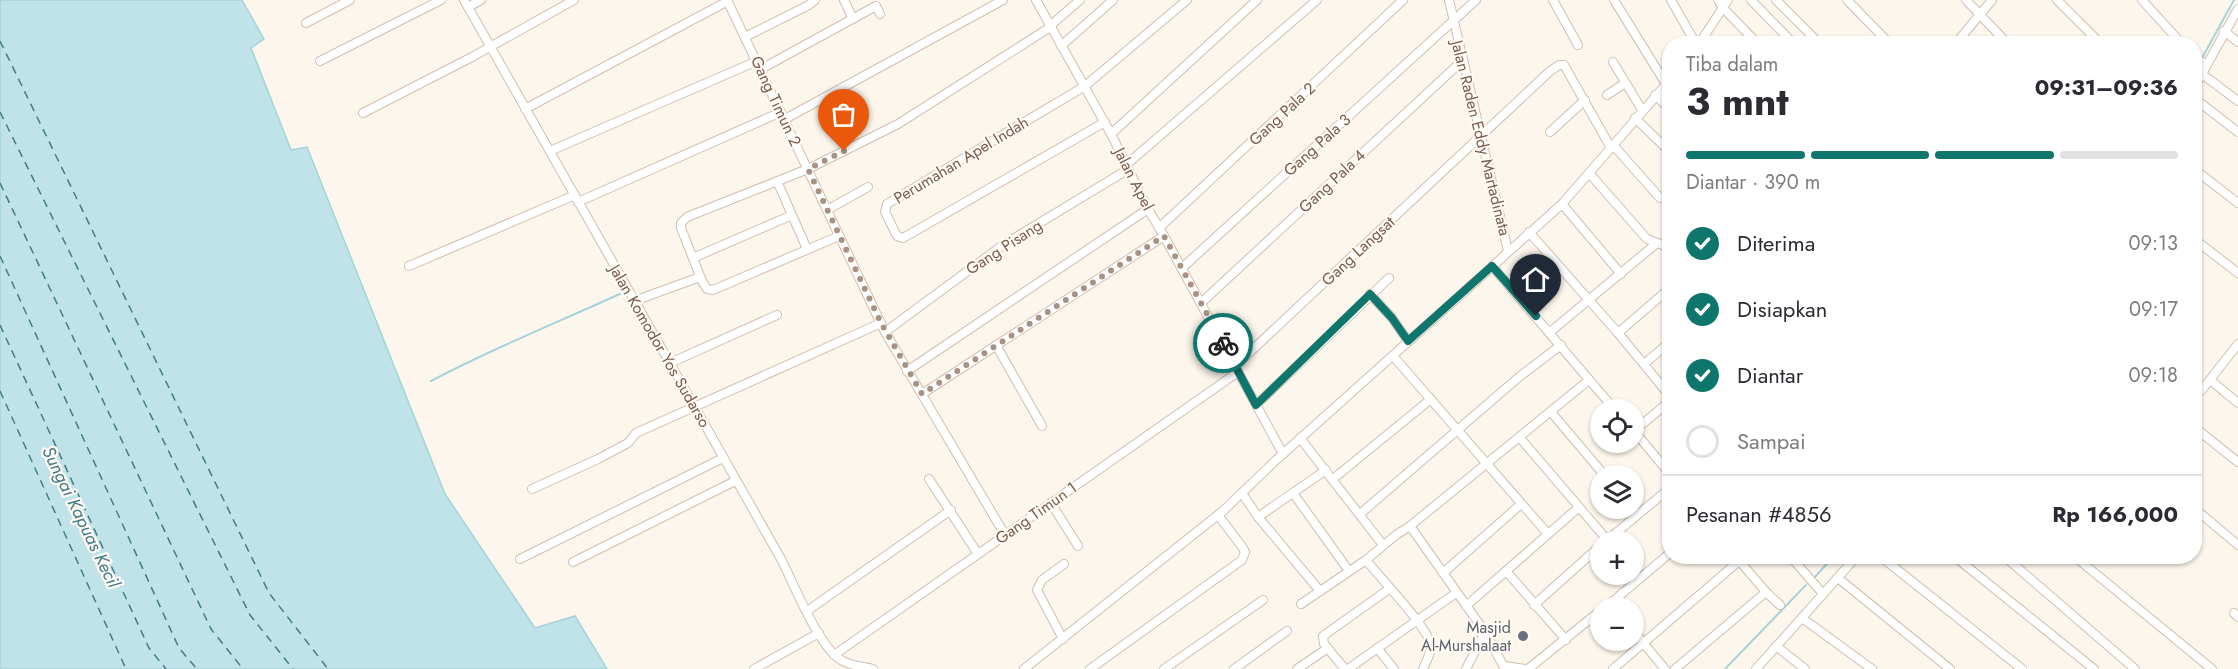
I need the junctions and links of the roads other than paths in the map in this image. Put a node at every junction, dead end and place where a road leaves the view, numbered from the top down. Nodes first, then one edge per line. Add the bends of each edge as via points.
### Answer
1 (350, 0) edge
2 (441, 0) edge
3 (481, 0) edge
4 (574, 0) edge
5 (815, 0) edge
6 (844, 0) edge
7 (1003, 0) edge
8 (1036, 0) edge
9 (1080, 0) edge
10 (1113, 0) edge
11 (1187, 0) edge
12 (1257, 0) edge
13 (1317, 0) edge
14 (1403, 0) edge
15 (1449, 0) edge
16 (1476, 0) edge
17 (1553, 0) edge
18 (1614, 0) edge
19 (1671, 0) edge
20 (1751, 0) edge
21 (1776, 0) edge
22 (1847, 0) edge
23 (1966, 0) edge
24 (1992, 0) edge
25 (2057, 0) edge
26 (2142, 0) edge
27 (728, 1) edge
28 (466, 3) edge
29 (1723, 3) edge
30 (2238, 10) edge
31 (880, 14) dead end
32 (1980, 15) junction
33 (853, 19) junction
34 (306, 23) dead end
35 (1453, 23) junction
36 (1052, 26) junction
37 (2224, 31) junction
38 (1694, 36) edge
39 (1703, 36) edge
40 (1751, 36) edge
41 (1786, 36) edge
42 (1812, 36) edge
43 (1882, 36) edge
44 (1962, 36) edge
45 (2000, 36) edge
46 (2093, 36) edge
47 (2175, 36) edge
48 (746, 37) junction
49 (2238, 42) edge
50 (1578, 45) dead end
51 (491, 46) junction
52 (1061, 46) junction
53 (2202, 58) edge
54 (320, 61) dead end
55 (1462, 61) junction
56 (1613, 62) dead end
57 (759, 65) junction
58 (1662, 73) edge
59 (2202, 74) edge
60 (1625, 83) junction
61 (1085, 86) junction
62 (1662, 88) edge
63 (1607, 95) dead end
64 (1655, 95) junction
65 (1585, 100) junction
66 (2238, 101) edge
67 (1662, 102) edge
68 (2202, 104) edge
69 (525, 109) junction
70 (1642, 110) junction
71 (363, 113) dead end
72 (783, 115) junction
73 (1635, 118) junction
74 (1105, 122) junction
75 (1550, 132) dead end
76 (2238, 132) edge
77 (1111, 134) junction
78 (1480, 135) junction
79 (1662, 144) edge
80 (1612, 146) junction
81 (550, 151) junction
82 (1126, 167) junction
83 (808, 169) junction
84 (1589, 173) junction
85 (2202, 175) edge
86 (777, 181) junction
87 (868, 187) dead end
88 (577, 198) junction
89 (1660, 198) dead end
90 (2238, 203) edge
91 (1562, 204) junction
92 (1148, 209) junction
93 (827, 210) junction
94 (792, 215) junction
95 (1162, 232) junction
96 (1530, 232) junction
97 (839, 236) junction
98 (1657, 243) junction
99 (1662, 245) edge
100 (2202, 245) edge
101 (807, 249) junction
102 (1508, 251) junction
103 (693, 258) junction
104 (409, 266) dead end
105 (1492, 266) junction
106 (1182, 268) junction
107 (2238, 273) edge
108 (1621, 274) junction
109 (700, 277) junction
110 (1389, 278) dead end
111 (1370, 294) junction
112 (1662, 295) edge
113 (634, 301) junction
114 (1590, 301) junction
115 (1201, 303) junction
116 (777, 315) dead end
117 (881, 323) junction
118 (885, 332) junction
119 (1550, 332) junction
120 (1618, 333) junction
121 (1408, 341) junction
122 (2238, 344) edge
123 (996, 345) junction
124 (1561, 345) junction
125 (1662, 349) edge
126 (1393, 356) junction
127 (670, 363) junction
128 (1644, 364) junction
129 (1237, 369) junction
130 (907, 371) junction
131 (1589, 380) junction
132 (2210, 380) junction
133 (1662, 386) edge
134 (2202, 390) edge
135 (922, 394) junction
136 (1431, 399) junction
137 (1605, 399) edge
138 (2238, 404) edge
139 (1256, 405) junction
140 (694, 406) junction
141 (1662, 408) edge
142 (1551, 412) junction
143 (1644, 423) edge
144 (1042, 426) dead end
145 (1457, 430) junction
146 (2202, 433) edge
147 (1300, 438) junction
148 (1520, 438) junction
149 (1644, 443) edge
150 (1283, 454) junction
151 (723, 458) junction
152 (2238, 462) edge
153 (1662, 464) edge
154 (1487, 465) junction
155 (1596, 465) edge
156 (1326, 470) junction
157 (929, 479) dead end
158 (1333, 479) junction
159 (735, 481) junction
160 (532, 489) dead end
161 (1242, 493) junction
162 (1293, 493) junction
163 (1662, 494) edge
164 (1051, 503) junction
165 (1521, 504) junction
166 (1644, 506) edge
167 (1578, 508) junction
168 (951, 510) junction
169 (1360, 514) junction
170 (1218, 515) junction
171 (2202, 515) edge
172 (1258, 517) junction
173 (1629, 519) edge
174 (1410, 526) junction
175 (1597, 531) edge
176 (1617, 531) edge
177 (1548, 534) junction
178 (1005, 535) junction
179 (1383, 545) junction
180 (2238, 545) edge
181 (1078, 546) dead end
182 (978, 554) junction
183 (1590, 556) edge
184 (1662, 558) edge
185 (520, 559) dead end
186 (1366, 560) junction
187 (573, 562) dead end
188 (1064, 564) dead end
189 (1731, 564) edge
190 (1741, 564) edge
191 (1797, 564) edge
192 (1848, 564) edge
193 (1890, 564) edge
194 (1964, 564) edge
195 (2013, 564) edge
196 (2084, 564) edge
197 (1644, 569) edge
198 (1349, 572) junction
199 (1507, 572) junction
200 (1443, 573) junction
201 (1838, 578) junction
202 (1627, 585) edge
203 (1389, 589) junction
204 (1320, 591) junction
205 (1766, 592) junction
206 (1456, 593) junction
207 (1823, 594) junction
208 (1617, 597) edge
209 (1263, 600) dead end
210 (1301, 604) dead end
211 (1534, 605) junction
212 (1466, 606) junction
213 (1780, 606) dead end
214 (807, 611) junction
215 (1802, 618) junction
216 (1590, 620) edge
217 (1417, 621) junction
218 (1287, 631) dead end
219 (1485, 632) junction
220 (819, 633) junction
221 (1063, 639) junction
222 (1566, 640) junction
223 (1644, 640) edge
224 (1644, 644) edge
225 (1776, 646) junction
226 (1328, 648) junction
227 (1377, 648) junction
228 (1632, 651) edge
229 (834, 655) junction
230 (868, 668) edge
231 (1505, 668) edge
232 (754, 669) edge
233 (1024, 669) edge
234 (1090, 669) edge
235 (1164, 669) edge
236 (1234, 669) edge
237 (1297, 669) edge
238 (1346, 669) edge
239 (1394, 669) edge
240 (1423, 669) edge
241 (1466, 669) edge
242 (1526, 669) edge
243 (1613, 669) edge
244 (1665, 669) edge
245 (1675, 669) edge
246 (1756, 669) edge
247 (1804, 669) edge
248 (1872, 669) edge
249 (1950, 669) edge
250 (2022, 669) edge
251 (2094, 669) edge
252 (2135, 669) edge
253 (2212, 669) edge

1 - 34 street
2 - 54 street
3 - 28 street
4 - 51 street
5 - 48 street
6 - 33 street
7 - 72 street
8 - 36 street, Jalan Apel
9 - 36 street
10 - 52 street
11 - 61 street
12 - 77 street
13 - 82 street, Gang Pisang
14 - 95 street, Gang Pala 2
15 - 35 street, Jalan Raden Eddy Martadinata
16 - 35 street, Gang Pala 3
17 - 50 street
18 - 58 street
19 - 38 street
20 - 41 street
21 - 42 street
22 - 43 street
23 - 32 street
24 - 32 street
25 - 46 street
26 - 47 street
27 - 48 street, Gang Timun 2
27 - 69 street
28 - 51 street, Jalan Komodor Yos Sudarso
29 - 39 street
29 - 40 street
30 - 37 street
31 - 33 street via 876,6
32 - 44 street
32 - 45 street
33 - 57 street
35 - 55 street, Jalan Raden Eddy Martadinata
35 - 106 street, Gang Pala 3
36 - 52 street, Jalan Apel
36 - 83 street via 897,124
37 - 49 street
37 - 53 street
48 - 57 street, Gang Timun 2
51 - 69 street, Jalan Komodor Yos Sudarso
51 - 71 street
52 - 61 street, Jalan Apel
55 - 78 street, Jalan Raden Eddy Martadinata
55 - 115 street, Gang Pala 4
56 - 60 street
57 - 72 street, Gang Timun 2
57 - 81 street
59 - 66 street
60 - 63 street
60 - 70 street
61 - 74 street, Jalan Apel
61 - 74 street, Perumahan Apel Indah via 887,204 885,212 897,236 905,237
62 - 64 street
64 - 67 street
64 - 70 street
65 - 75 street
65 - 78 street, Gang Langsat via 1564,65 1559,65
65 - 80 street
68 - 76 street
69 - 81 street, Jalan Komodor Yos Sudarso
70 - 73 street
72 - 83 street, Gang Timun 2
72 - 88 street
73 - 79 street
73 - 80 street
74 - 77 street, Jalan Apel
77 - 82 street, Jalan Apel
78 - 102 street, Jalan Raden Eddy Martadinata
78 - 129 street, Gang Langsat
80 - 84 street
80 - 89 street
81 - 88 street, Jalan Komodor Yos Sudarso
82 - 92 street, Jalan Apel
82 - 118 street, Gang Pisang via 1003,245
83 - 86 street
83 - 93 street, Gang Timun 2
84 - 91 street
84 - 98 street via 1647,239
85 - 90 street
86 - 94 street
86 - 103 street via 687,217 681,228
87 - 93 street
88 - 104 street
88 - 113 street, Jalan Komodor Yos Sudarso
91 - 96 street
91 - 108 street
92 - 95 street, Jalan Apel
92 - 130 street
93 - 97 street, Gang Timun 2
94 - 101 street
94 - 103 street
95 - 106 street, Jalan Apel
95 - 123 street
96 - 102 street
96 - 114 street
97 - 101 street
97 - 117 street, Gang Timun 2
98 - 99 street
98 - 108 street
100 - 107 street
101 - 109 street via 713,290 707,289
102 - 105 street, Jalan Raden Eddy Martadinata
103 - 109 street
105 - 119 street
105 - 121 street, Jalan Raden Eddy Martadinata
106 - 115 street, Jalan Apel
108 - 114 street
109 - 113 street
110 - 111 street
111 - 121 street
111 - 139 street
112 - 120 street
113 - 127 street, Jalan Komodor Yos Sudarso
114 - 119 street
114 - 120 street
115 - 129 street, Jalan Apel
116 - 127 street
117 - 118 street, Gang Timun 2
117 - 140 street
118 - 130 street, Gang Timun 2
119 - 124 street
120 - 128 street
121 - 126 street, Jalan Raden Eddy Martadinata
122 - 132 street
123 - 135 street
123 - 144 street
124 - 131 street
124 - 145 street
125 - 128 street
126 - 136 street
126 - 147 street, Jalan Raden Eddy Martadinata
127 - 140 street, Jalan Komodor Yos Sudarso
128 - 133 street
129 - 139 street, Jalan Apel
129 - 164 street, Gang Timun 1
130 - 135 street, Gang Timun 2
131 - 137 street
131 - 142 street
132 - 134 street
132 - 138 street
135 - 178 street, Gang Timun 2
136 - 145 street
136 - 158 street
139 - 150 street, Jalan Apel
140 - 151 street, Jalan Komodor Yos Sudarso
140 - 160 street via 636,433 598,459
141 - 143 street
142 - 148 street
142 - 155 street
145 - 154 street
145 - 169 street
146 - 152 street
147 - 150 street, Jalan Raden Eddy Martadinata
147 - 156 street
148 - 154 street
148 - 167 street
149 - 153 street
150 - 161 street, Jalan Raden Eddy Martadinata
151 - 159 street, Jalan Komodor Yos Sudarso
151 - 185 street
154 - 165 street
154 - 174 street
156 - 158 street
156 - 162 street
157 - 168 street
158 - 169 street
159 - 187 street
159 - 214 street, Jalan Komodor Yos Sudarso
161 - 170 street, Jalan Raden Eddy Martadinata
161 - 172 street
162 - 172 street
162 - 198 street
163 - 166 street
164 - 178 street, Gang Timun 1
164 - 181 street
165 - 177 street
165 - 200 street
167 - 175 street
167 - 177 street
168 - 182 street
168 - 214 street
169 - 179 street
170 - 221 street, Jalan Raden Eddy Martadinata
170 - 234 street via 1243,548 1242,560
171 - 180 street
172 - 204 street
173 - 176 street
174 - 179 street
174 - 200 street
177 - 199 street
178 - 182 street, Gang Timun 1
179 - 186 street
182 - 229 street, Gang Timun 1
183 - 211 street
184 - 197 street
186 - 198 street
186 - 203 street
188 - 221 street via 1042,580 1037,591
189 - 223 street
190 - 205 street
191 - 207 street
192 - 201 street
193 - 250 street
194 - 251 street
195 - 252 street
196 - 253 street
198 - 204 street
199 - 211 street
199 - 212 street
200 - 206 street
201 - 207 street
201 - 249 street
202 - 208 street
203 - 217 street
203 - 226 street via 1326,633 1322,640
204 - 210 street
205 - 213 street
205 - 245 street
206 - 212 street
206 - 217 street
207 - 215 street
209 - 235 street
211 - 222 street
212 - 219 street
214 - 220 street, Jalan Komodor Yos Sudarso
215 - 225 street
215 - 248 street
216 - 222 street
217 - 227 street
217 - 240 street via 1431,645
218 - 236 street
219 - 231 street
219 - 241 street
220 - 229 street, Jalan Komodor Yos Sudarso
220 - 232 street
221 - 233 street, Jalan Raden Eddy Martadinata
222 - 242 street
224 - 244 street
225 - 246 street
225 - 247 street
226 - 237 street
226 - 238 street
227 - 238 street
227 - 239 street
228 - 243 street
229 - 230 street via 846,663
231 - 242 street

